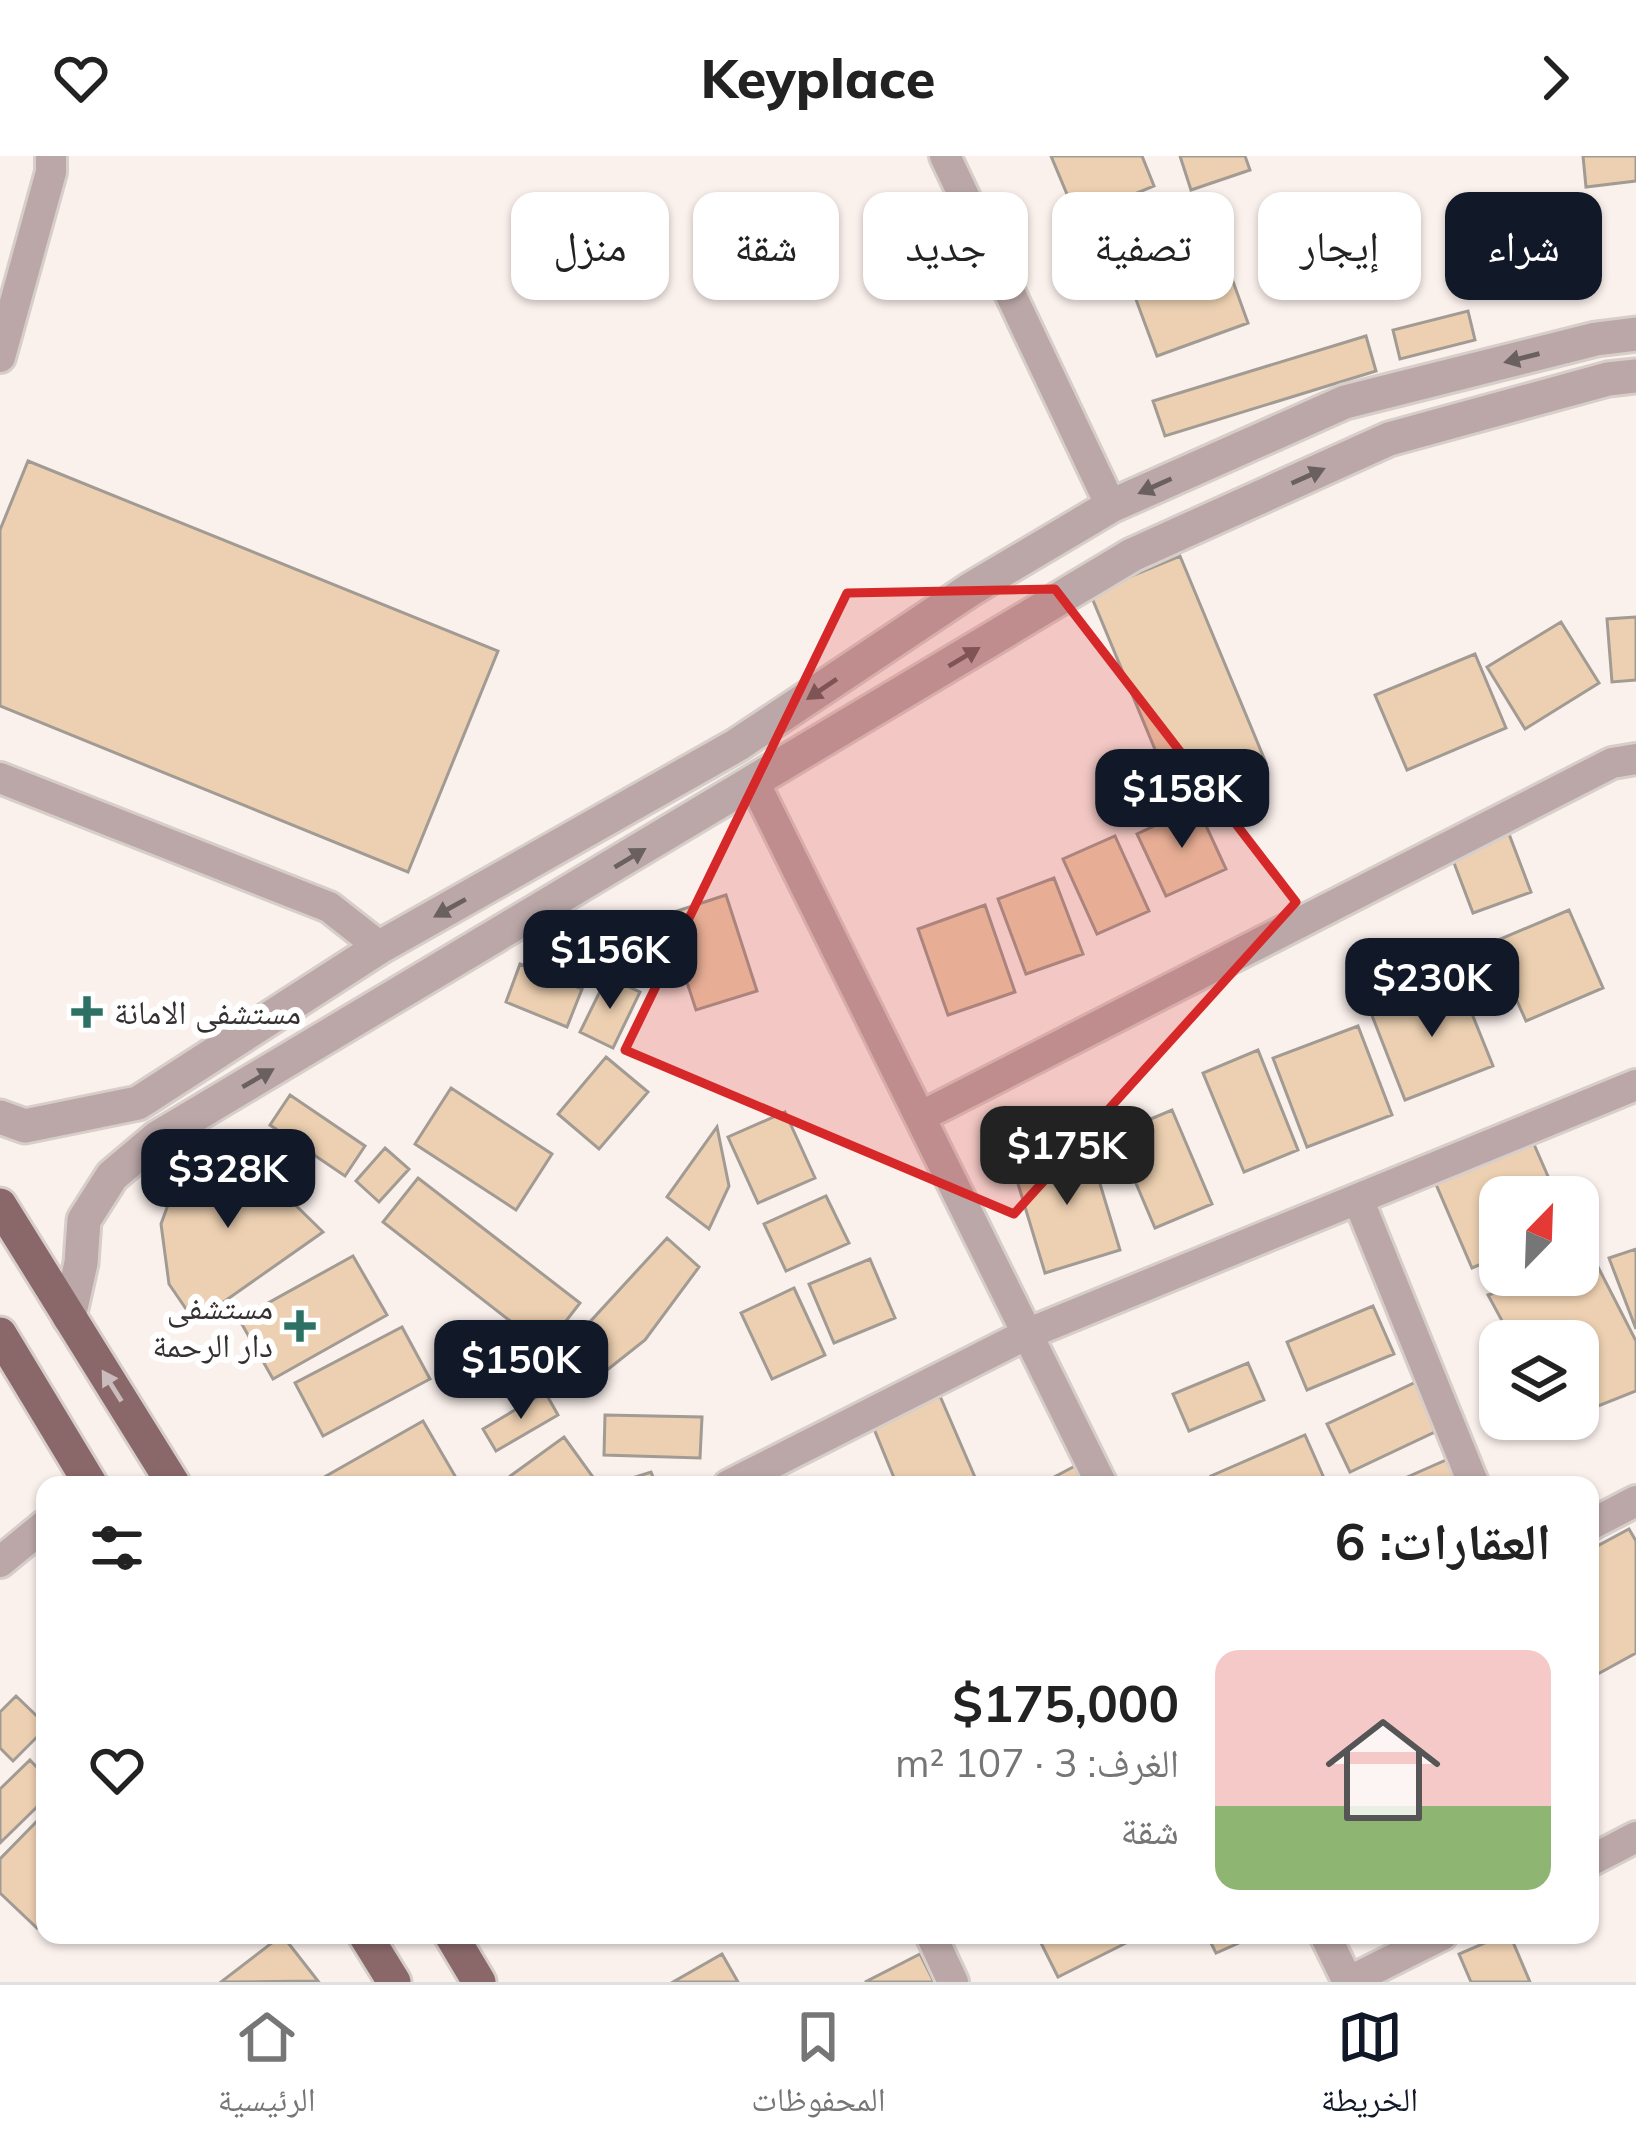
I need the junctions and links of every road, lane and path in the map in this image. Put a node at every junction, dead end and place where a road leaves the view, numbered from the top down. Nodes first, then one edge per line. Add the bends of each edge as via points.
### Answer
1 (51, 156) edge
2 (945, 156) edge
3 (1636, 334) edge
4 (0, 357) edge
5 (1636, 376) edge
6 (1111, 506) junction
7 (1132, 555) junction
8 (737, 745) junction
9 (1636, 759) edge
10 (0, 778) edge
11 (755, 784) junction
12 (380, 947) junction
13 (1636, 1085) edge
14 (0, 1117) edge
15 (920, 1117) junction
16 (1358, 1198) junction
17 (6, 1227) edge
18 (69, 1317) junction
19 (0, 1334) edge
20 (1027, 1334) junction
21 (86, 1476) edge
22 (168, 1476) edge
23 (747, 1476) edge
24 (1098, 1476) edge
25 (1470, 1476) edge
26 (1636, 1501) edge
27 (1599, 1520) edge
28 (36, 1532) edge
29 (0, 1562) edge
30 (1636, 1838) edge
31 (1599, 1856) edge
32 (371, 1944) edge
33 (456, 1944) edge
34 (935, 1944) edge
35 (1329, 1944) edge
36 (1424, 1944) edge
37 (394, 1982) edge
38 (478, 1982) edge
39 (953, 1982) edge
40 (1348, 1982) edge

1 - 4 street
2 - 6 street
3 -> 6 street via 1346,402
7 -> 5 street via 1389,439
6 - 7 street
6 -> 8 street
11 -> 7 street
8 - 11 street
8 -> 12 street
9 - 15 street via 1612,763
10 - 12 street via 328,907
11 - 15 street
18 -> 11 street via 84,1220 112,1176 157,1138
12 - 14 street via 138,1103 25,1126
13 - 16 street
15 - 20 street
16 - 20 street
16 - 25 street
17 - 18 main road
22 -> 18 main road
19 - 21 main road
20 - 23 street
20 - 24 street
26 - 27 street
28 - 29 street
30 - 31 street
32 - 37 main road
33 - 38 main road
34 - 39 street
35 - 40 street
36 - 40 street

